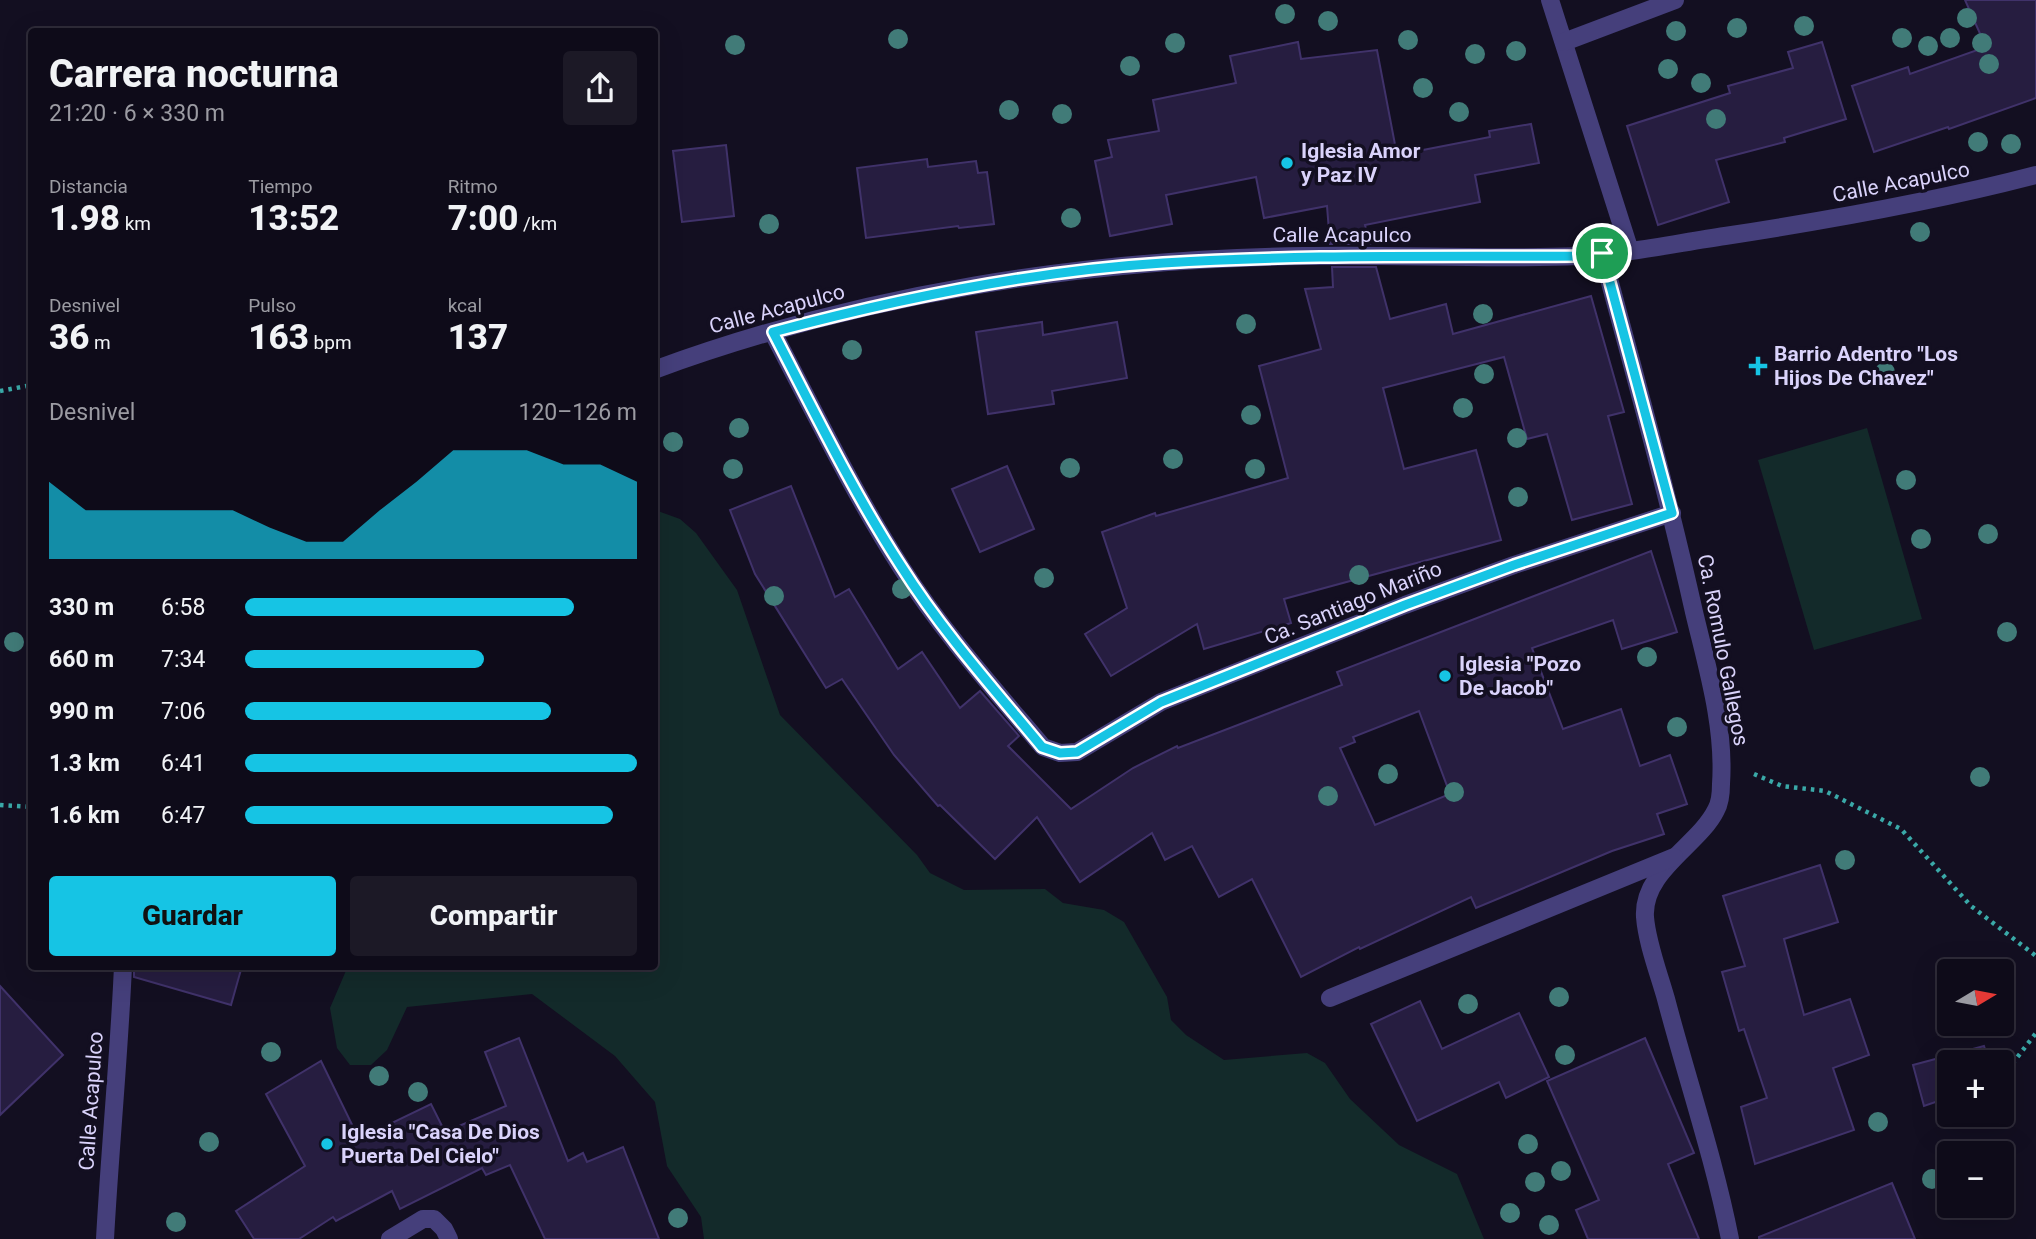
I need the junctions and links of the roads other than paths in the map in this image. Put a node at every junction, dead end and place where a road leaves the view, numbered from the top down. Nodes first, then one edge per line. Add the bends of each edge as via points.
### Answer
1 (1550, 0) edge
2 (1675, 0) edge
3 (1564, 42) junction
4 (2036, 176) edge
5 (1630, 251) junction
6 (1602, 253) junction
7 (773, 332) junction
8 (658, 369) edge
9 (1672, 513) junction
10 (1674, 857) junction
11 (122, 970) edge
12 (1330, 998) dead end
13 (105, 1239) edge
14 (390, 1239) edge
15 (449, 1239) edge
16 (1730, 1239) edge

1 - 3 street
2 - 3 street
3 - 5 street
4 - 5 street, Calle Acapulco via 1879,210
5 - 6 street, Calle Acapulco
6 - 7 street, Calle Acapulco via 1303,256 1161,263 981,285
6 - 9 street, Ca. Romulo Gallegos
7 - 8 street, Calle Acapulco
7 - 9 street, Ca. Santiago Mariño via 901,567 953,640 1042,747 1060,753 1077,752 1161,702 1405,605
9 - 10 street, Ca. Romulo Gallegos via 1712,692 1721,759 1717,809
10 - 12 street
10 - 16 street, Ca. Romulo Gallegos via 1649,892 1645,918 1718,1180
11 - 13 street, Calle Acapulco
14 - 15 street via 423,1219 434,1220

